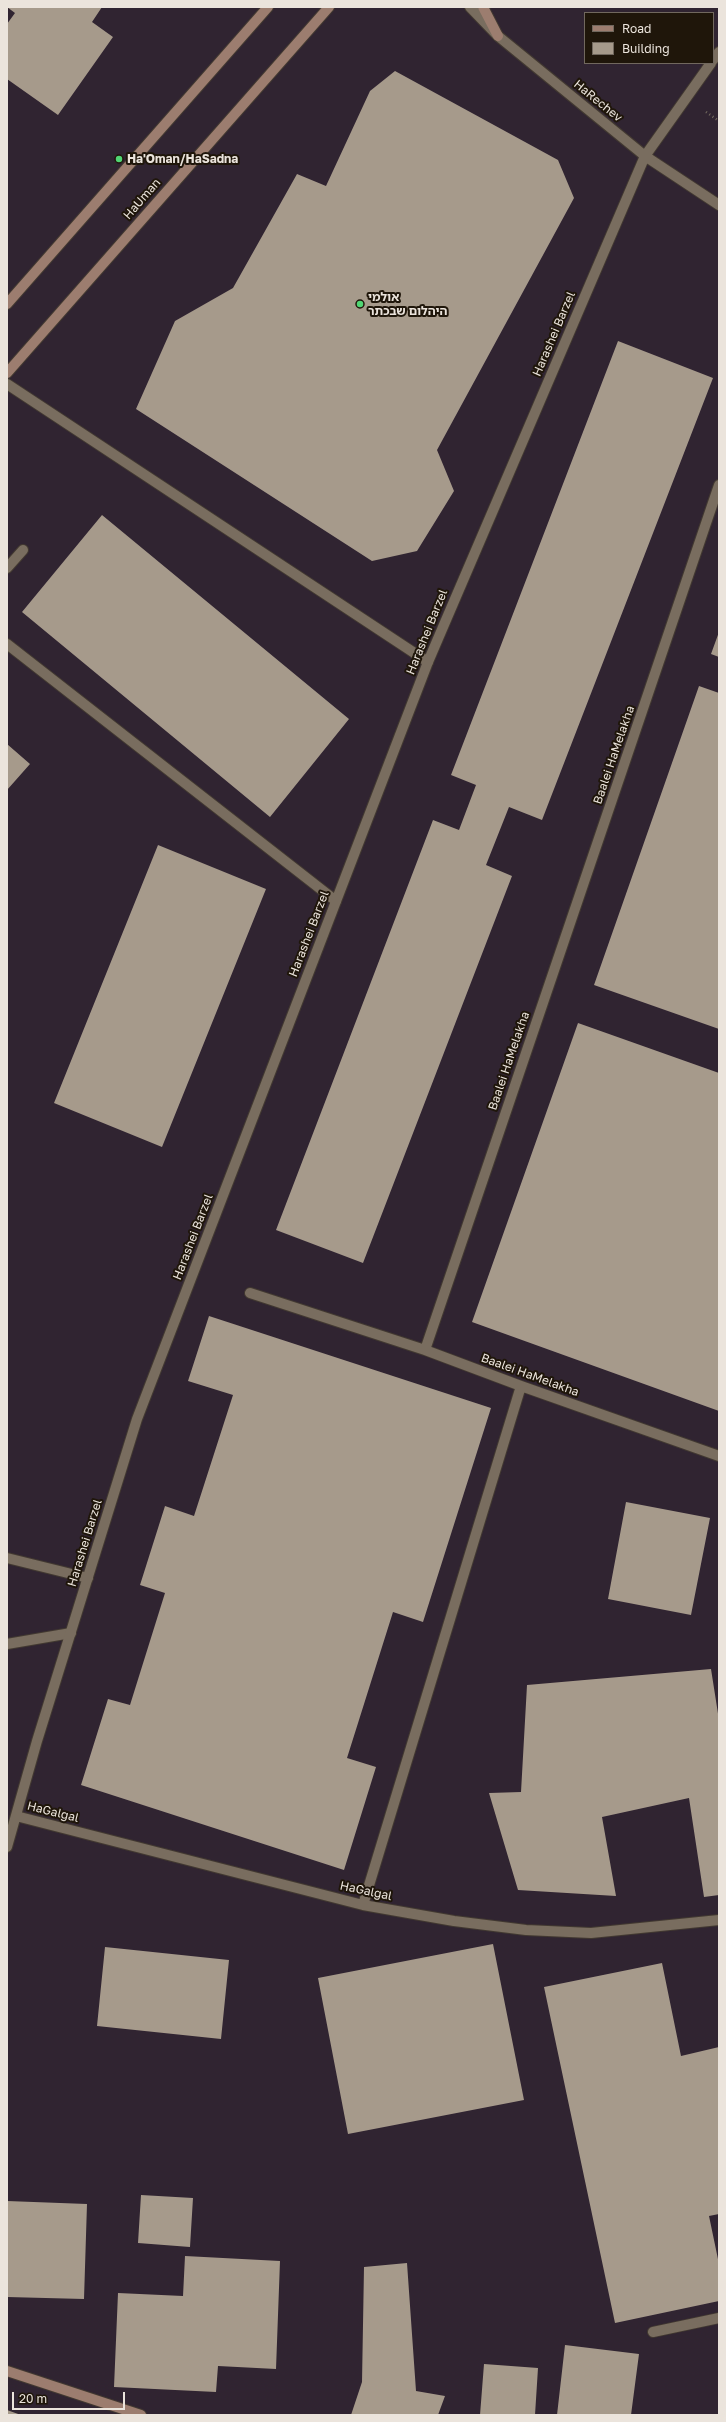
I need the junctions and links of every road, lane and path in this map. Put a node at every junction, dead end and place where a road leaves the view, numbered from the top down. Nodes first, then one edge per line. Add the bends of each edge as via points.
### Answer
1 (268, 7) edge
2 (329, 7) edge
3 (470, 7) edge
4 (483, 7) edge
5 (498, 36) junction
6 (710, 64) edge
7 (645, 156) junction
8 (719, 205) edge
9 (7, 304) edge
10 (7, 373) edge
11 (7, 384) edge
12 (719, 485) edge
13 (23, 550) dead end
14 (7, 568) edge
15 (7, 644) edge
16 (428, 662) junction
17 (336, 901) junction
18 (250, 1293) dead end
19 (425, 1350) junction
20 (521, 1386) junction
21 (719, 1456) edge
22 (7, 1558) edge
23 (88, 1578) junction
24 (71, 1633) junction
25 (7, 1644) edge
26 (16, 1816) junction
27 (7, 1847) edge
28 (363, 1905) junction
29 (719, 1920) edge
30 (719, 2318) edge
31 (653, 2332) dead end
32 (7, 2371) edge
33 (140, 2415) edge

1 - 9 street
2 - 10 street, HaUman
3 - 5 street, HaRechev
4 - 5 street
5 - 7 street, HaRechev
6 - 7 street, Harashei Barzel
7 - 8 street, HaRechev
7 - 16 street, Harashei Barzel
11 - 16 street
12 - 19 street, Baalei HaMelakha
13 - 14 street
15 - 17 street
16 - 17 street, Harashei Barzel
17 - 23 street, Harashei Barzel via 137,1419
18 - 19 street
19 - 20 street, Baalei HaMelakha
20 - 21 street, Baalei HaMelakha
20 - 28 street
22 - 23 street
23 - 24 street, Harashei Barzel
24 - 25 street
24 - 26 street, Harashei Barzel
26 - 27 street, Harashei Barzel
26 - 28 street, HaGalgal
28 - 29 street, HaGalgal via 454,1921 526,1930 591,1933
30 - 31 street
32 - 33 street

